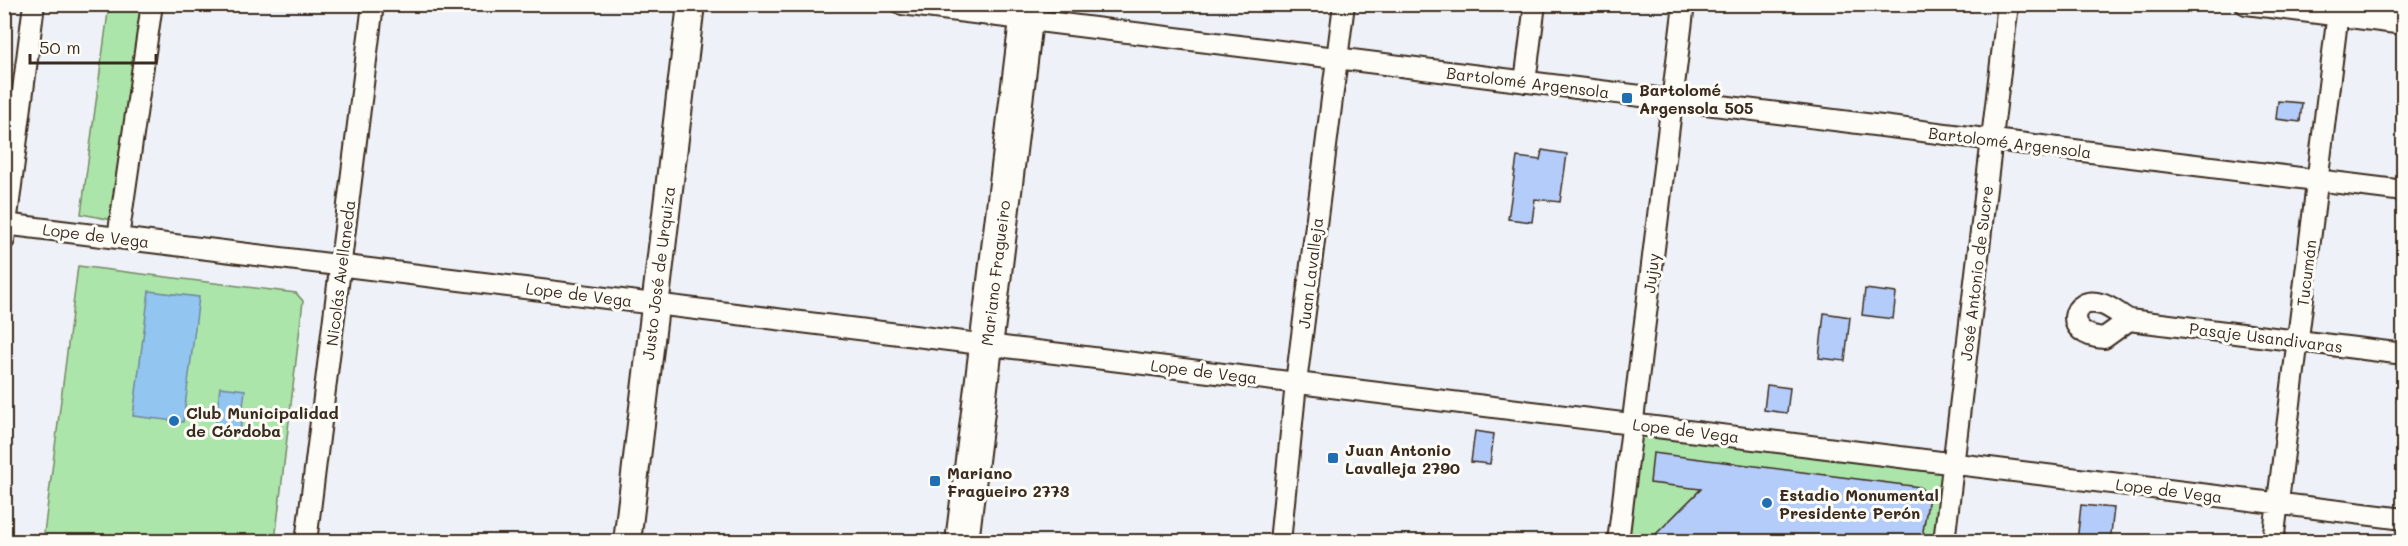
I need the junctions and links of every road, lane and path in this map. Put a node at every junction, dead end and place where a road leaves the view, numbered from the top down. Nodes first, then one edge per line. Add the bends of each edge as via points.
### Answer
1 (34, 4) edge
2 (152, 4) edge
3 (373, 4) edge
4 (691, 4) edge
5 (902, 4) edge
6 (1344, 4) edge
7 (1536, 4) edge
8 (1684, 4) edge
9 (2008, 4) edge
10 (2246, 4) edge
11 (2338, 10) edge
12 (1027, 12) edge
13 (2403, 24) edge
14 (1337, 58) junction
15 (1526, 82) junction
16 (1672, 100) junction
17 (1992, 140) junction
18 (2317, 180) junction
19 (2403, 191) edge
20 (5, 229) edge
21 (118, 238) junction
22 (340, 265) junction
23 (655, 304) junction
24 (2129, 320) dead end
25 (2298, 342) junction
26 (986, 345) junction
27 (2403, 354) edge
28 (1296, 383) junction
29 (1633, 424) junction
30 (1953, 463) junction
31 (2278, 503) junction
32 (2403, 519) edge
33 (306, 542) edge
34 (627, 542) edge
35 (962, 542) edge
36 (1280, 542) edge
37 (1618, 542) edge
38 (1944, 542) edge
39 (2273, 542) edge

1 - 20 street
2 - 21 street
3 - 22 street, Nicolás Avellaneda
4 - 23 street, Justo José de Urquiza
5 - 12 street, Bartolomé Argensola
6 - 14 street, Juan Lavalleja
7 - 15 street
8 - 16 street, Jujuy
9 - 17 street, José Antonio de Sucre
10 - 11 street
11 - 13 street
11 - 18 street, Tucumán
12 - 14 street, Bartolomé Argensola
12 - 26 main road, Mariano Fragueiro
14 - 15 street, Bartolomé Argensola
14 - 28 street, Juan Lavalleja
15 - 16 street, Bartolomé Argensola
16 - 17 street, Bartolomé Argensola
16 - 29 street, Jujuy
17 - 18 street, Bartolomé Argensola
17 - 30 street, José Antonio de Sucre
18 - 19 street, Bartolomé Argensola
18 - 25 street, Tucumán
20 - 21 street, Lope de Vega
21 - 22 street, Lope de Vega
22 - 23 street, Lope de Vega
22 - 33 street, Nicolás Avellaneda
23 - 26 street, Lope de Vega
23 - 34 street, Justo José de Urquiza
24 - 25 street, Pasaje Usandivaras
25 - 27 street, Pasaje Usandivaras
25 - 31 street, Tucumán
26 - 28 street, Lope de Vega
26 - 35 main road, Mariano Fragueiro
28 - 29 street, Lope de Vega
28 - 36 street, Juan Lavalleja
29 - 30 street, Lope de Vega
29 - 37 street, Jujuy
30 - 31 street, Lope de Vega
30 - 38 street, José Antonio de Sucre
31 - 32 street, Lope de Vega
31 - 39 street, Tucumán

